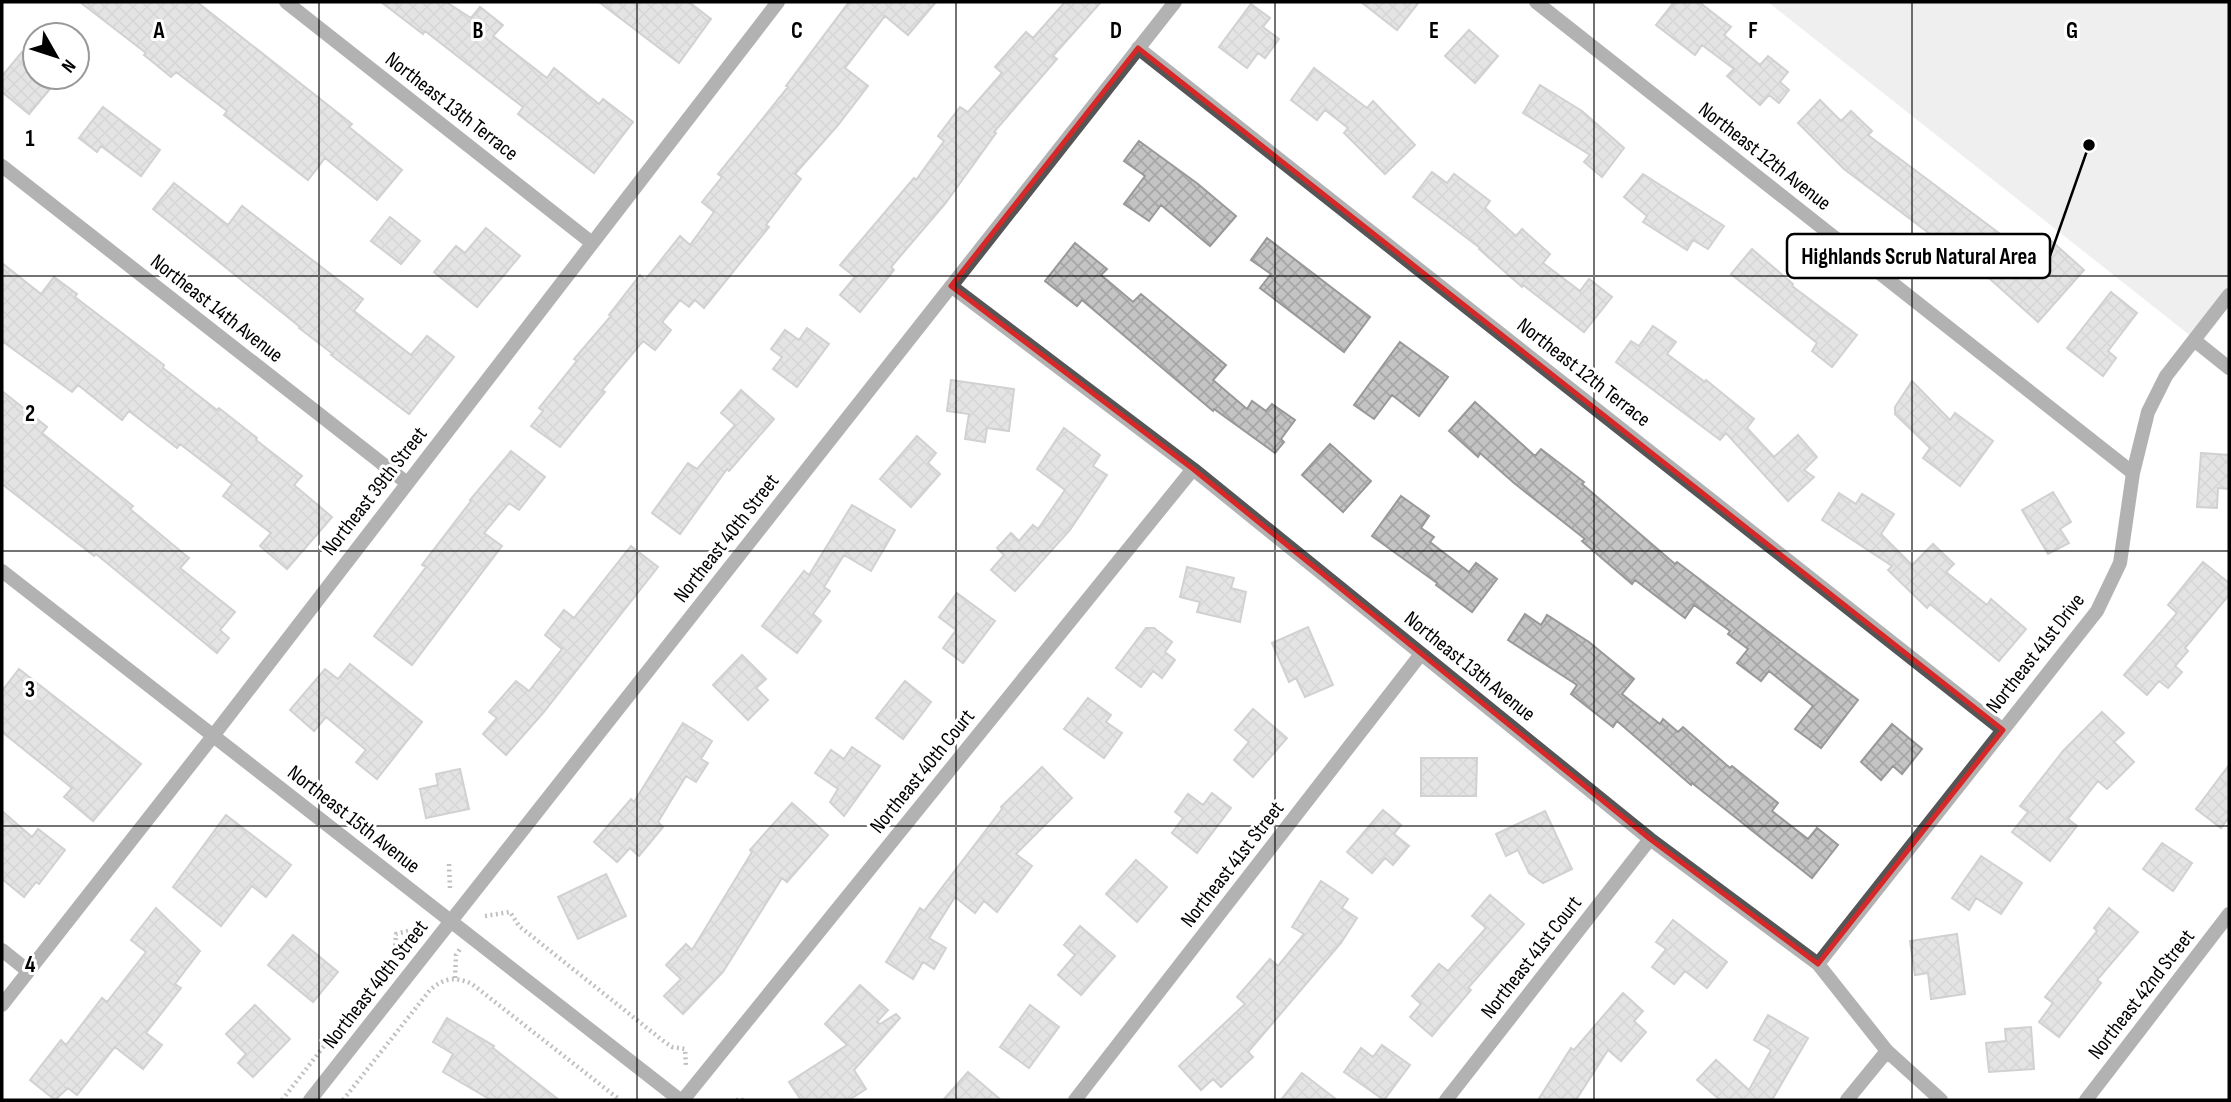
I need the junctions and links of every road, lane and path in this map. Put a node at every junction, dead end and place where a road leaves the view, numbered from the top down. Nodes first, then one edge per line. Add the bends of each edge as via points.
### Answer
1 (286, 2) edge
2 (778, 2) edge
3 (1175, 2) edge
4 (1536, 2) edge
5 (1138, 48) junction
6 (2, 166) edge
7 (592, 243) junction
8 (951, 286) junction
9 (2229, 295) edge
10 (2194, 340) junction
11 (2229, 368) edge
12 (1193, 469) junction
13 (2133, 473) junction
14 (407, 483) junction
15 (2, 571) edge
16 (1421, 654) junction
17 (2003, 730) junction
18 (213, 736) junction
19 (1650, 839) junction
20 (449, 863) dead end
21 (450, 888) dead end
22 (2229, 914) edge
23 (485, 916) dead end
24 (451, 921) junction
25 (419, 928) dead end
26 (2, 950) edge
27 (1818, 964) junction
28 (28, 971) junction
29 (2, 1005) edge
30 (1887, 1051) junction
31 (698, 1083) junction
32 (282, 1100) edge
33 (310, 1100) edge
34 (343, 1100) edge
35 (620, 1100) edge
36 (682, 1100) edge
37 (736, 1100) edge
38 (747, 1100) edge
39 (1075, 1100) edge
40 (1446, 1100) edge
41 (1847, 1100) edge
42 (1941, 1100) edge
43 (2085, 1100) edge

1 - 7 street, Northeast 13th Terrace
2 - 7 street, Northeast 39th Street
3 - 5 street, Northeast 40th Street
4 - 13 street, Northeast 12th Avenue
5 - 8 street, Northeast 40th Street
5 - 17 street, Northeast 12th Terrace
6 - 14 street, Northeast 14th Avenue
7 - 14 street, Northeast 39th Street
8 - 12 street, Northeast 13th Avenue
8 - 24 street, Northeast 40th Street
9 - 10 street, Northeast 41st Drive
10 - 11 street
10 - 13 street, Northeast 41st Drive via 2166,376 2148,412
12 - 16 street, Northeast 13th Avenue
12 - 31 street, Northeast 40th Court
13 - 17 street, Northeast 41st Drive via 2120,563 2097,611
14 - 18 street, Northeast 39th Street
15 - 18 street, Northeast 15th Avenue
16 - 19 street, Northeast 13th Avenue
16 - 39 street, Northeast 41st Street
17 - 27 street, Northeast 41st Drive
18 - 24 street, Northeast 15th Avenue
18 - 28 street, Northeast 39th Street
19 - 27 street, Northeast 13th Avenue
19 - 40 street, Northeast 41st Court
20 - 21 path
22 - 43 street, Northeast 42nd Street
23 - 31 path via 510,912 519,926 641,1024 672,1046 685,1049 686,1074
24 - 33 street, Northeast 40th Street
24 - 36 street, Northeast 15th Avenue
25 - 32 path via 396,934 388,964
26 - 28 street
27 - 30 street, Northeast 13th Avenue
28 - 29 street, Northeast 39th Street
30 - 41 street
30 - 42 street, Northeast 13th Avenue
31 - 36 street, Northeast 40th Court
34 - 35 path via 430,990 455,978 472,984
37 - 38 path

